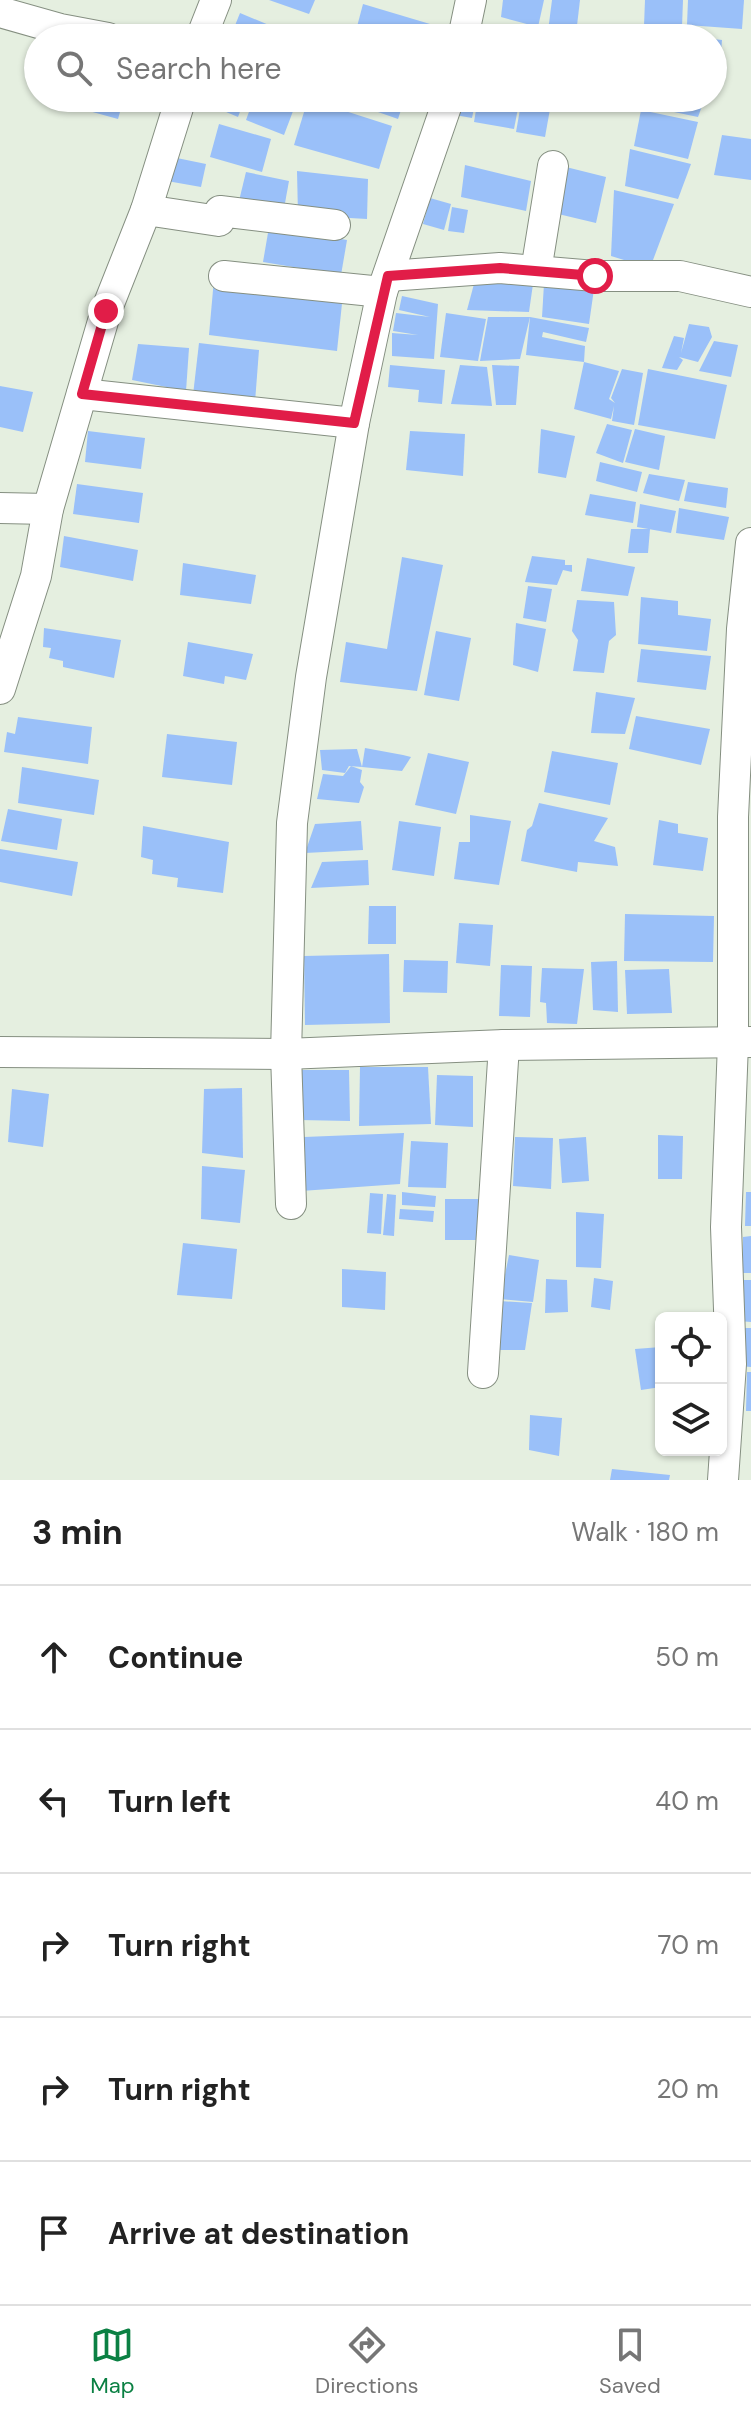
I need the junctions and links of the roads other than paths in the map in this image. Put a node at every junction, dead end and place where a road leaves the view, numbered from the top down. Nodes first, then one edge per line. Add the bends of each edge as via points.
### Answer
1 (216, 0) edge
2 (471, 0) edge
3 (0, 12) edge
4 (50, 24) edge
5 (207, 24) edge
6 (466, 24) edge
7 (177, 112) edge
8 (444, 112) edge
9 (553, 166) dead end
10 (146, 210) junction
11 (335, 225) dead end
12 (536, 271) junction
13 (224, 276) dead end
14 (385, 284) junction
15 (751, 292) edge
16 (82, 394) junction
17 (354, 423) junction
18 (0, 508) edge
19 (48, 509) junction
20 (751, 543) edge
21 (0, 689) edge
22 (742, 1042) edge
23 (504, 1045) junction
24 (0, 1052) edge
25 (286, 1054) junction
26 (291, 1204) dead end
27 (483, 1373) dead end
28 (723, 1480) edge

1 - 5 street
2 - 6 street
3 - 4 street
7 - 10 street
8 - 14 street
9 - 12 street
10 - 11 street via 219,221 220,211
10 - 16 street via 106,311
12 - 14 street via 500,268
12 - 15 street via 680,276
13 - 14 street
14 - 17 street
16 - 17 street
16 - 19 street
17 - 25 street via 292,823
18 - 19 street
19 - 21 street via 36,576
20 - 22 street via 733,817
22 - 23 street
22 - 28 street via 726,1227 731,1364
23 - 25 street
23 - 27 street
24 - 25 street
25 - 26 street

